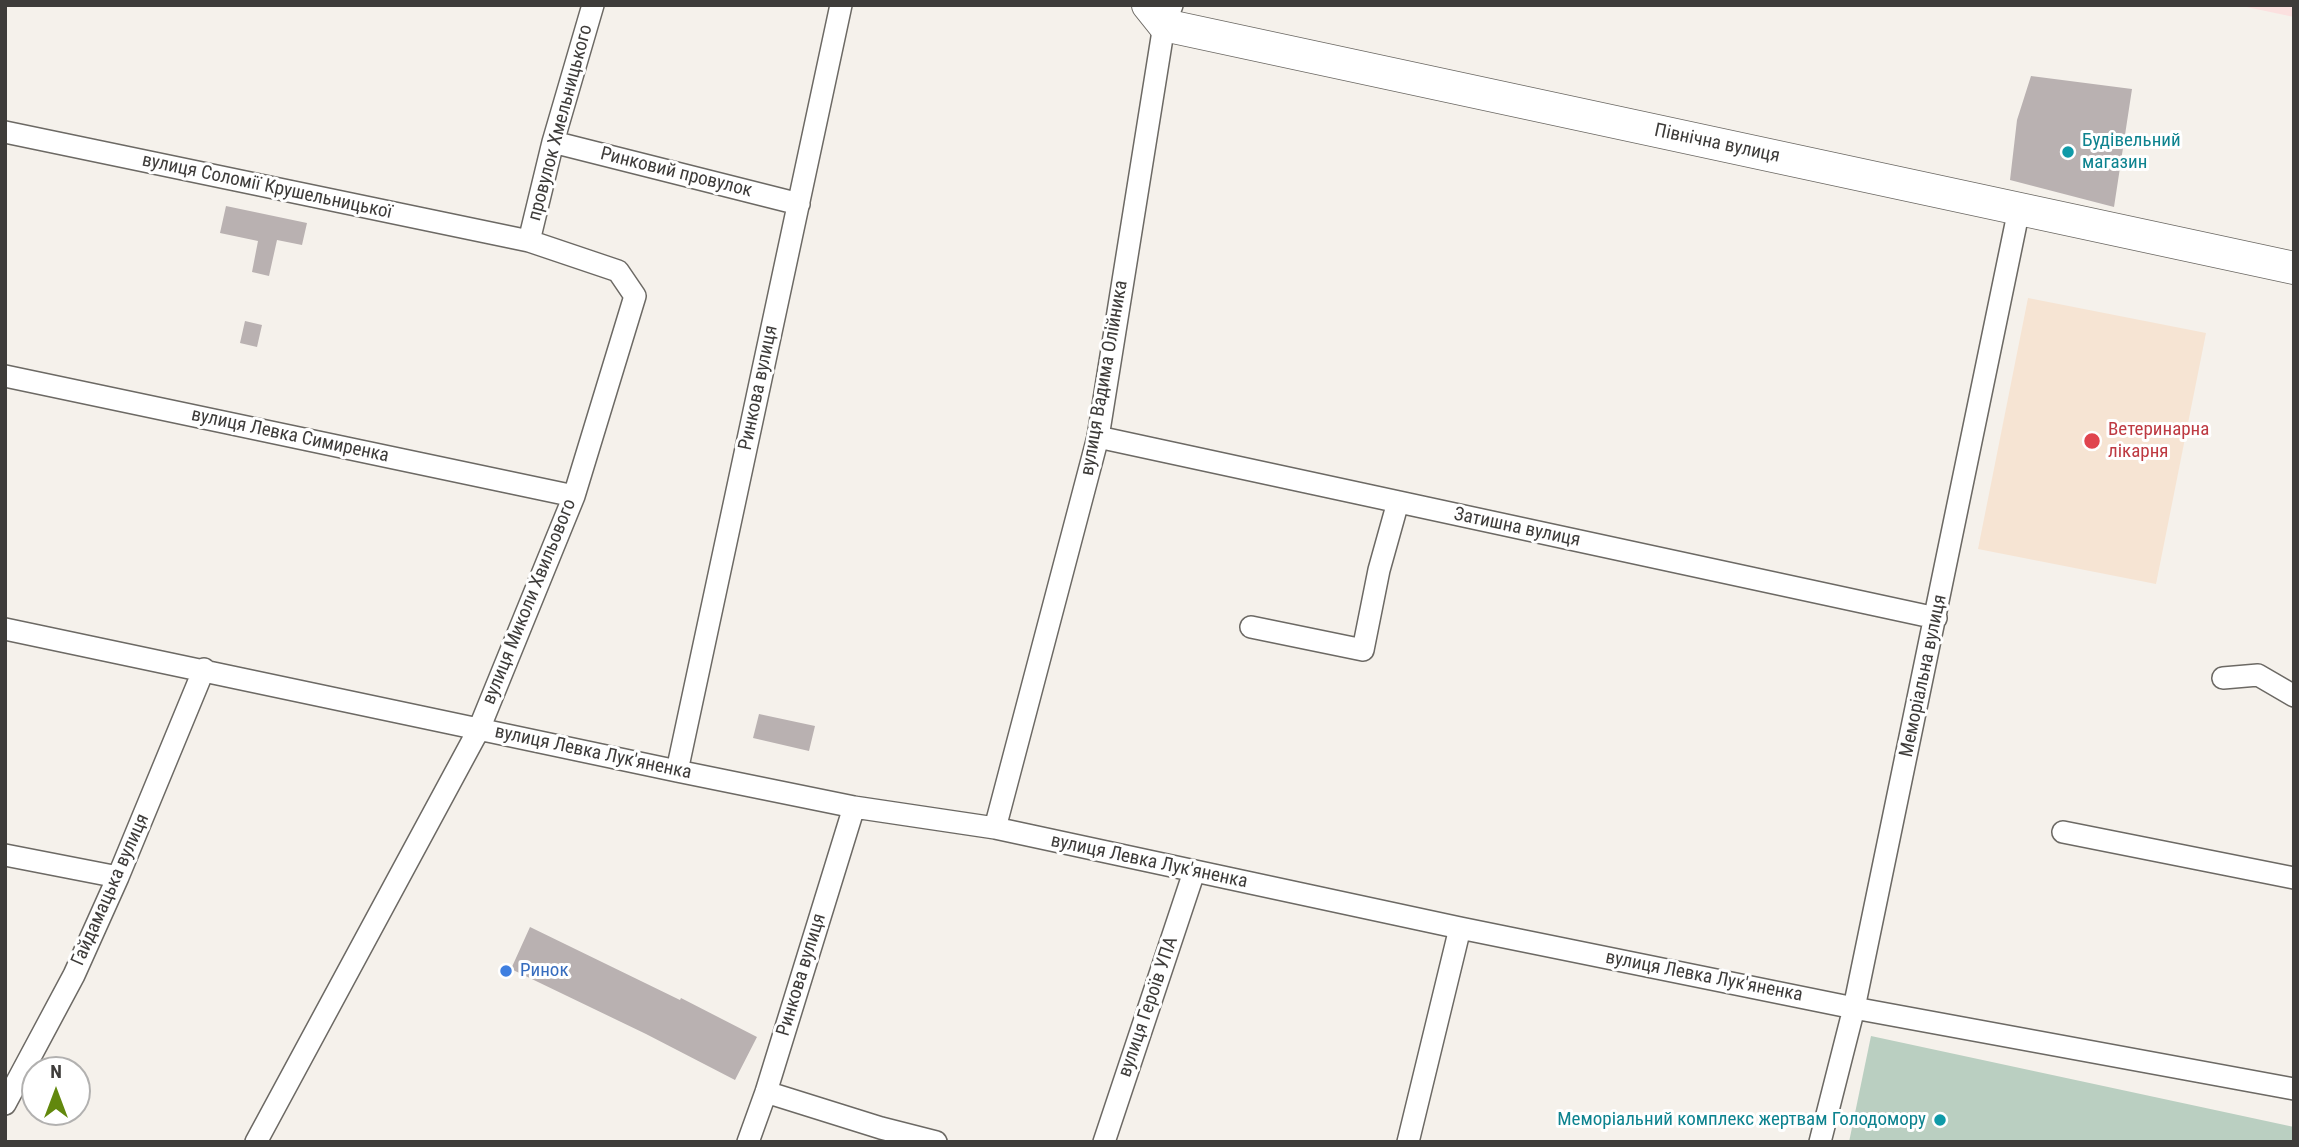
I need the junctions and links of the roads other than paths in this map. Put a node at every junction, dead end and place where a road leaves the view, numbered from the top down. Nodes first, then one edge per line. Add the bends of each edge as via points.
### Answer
1 (593, 5) edge
2 (841, 5) edge
3 (1161, 12) edge
4 (5, 132) edge
5 (553, 142) junction
6 (799, 204) junction
7 (2019, 209) junction
8 (529, 241) junction
9 (2294, 268) edge
10 (618, 271) joint
11 (5, 376) edge
12 (1098, 437) junction
13 (574, 496) junction
14 (1398, 502) junction
15 (1936, 618) junction
16 (1251, 627) dead end
17 (5, 629) edge
18 (204, 669) junction
19 (2223, 678) dead end
20 (2294, 696) edge
21 (479, 729) junction
22 (677, 772) junction
23 (854, 807) junction
24 (995, 828) junction
25 (2063, 832) dead end
26 (5, 855) edge
27 (1194, 872) junction
28 (118, 877) junction
29 (2294, 878) edge
30 (1461, 928) junction
31 (1854, 1008) junction
32 (2294, 1089) edge
33 (766, 1092) junction
34 (5, 1104) edge
35 (256, 1142) edge
36 (748, 1142) edge
37 (936, 1142) edge
38 (1104, 1142) edge
39 (1408, 1142) edge
40 (1820, 1142) edge

1 - 5 street, провулок Хмельницького
2 - 6 street, Ринкова вулиця
3 - 7 street, Північна вулиця
3 - 12 street, вулиця Вадима Олійника
4 - 8 street, вулиця Соломії Крушельницької
5 - 6 street, Ринковий провулок
5 - 8 street, провулок Хмельницького
6 - 22 street, Ринкова вулиця
7 - 9 street, Північна вулиця
7 - 15 street, Меморіальна вулиця
8 - 10 street, вулиця Соломії Крушельницької
10 - 13 street, вулиця Миколи Хвильового via 635,296
11 - 13 street, вулиця Левка Симиренка
12 - 14 street, Затишна вулиця
12 - 24 street, вулиця Вадима Олійника
13 - 21 street, вулиця Миколи Хвильового
14 - 15 street, Затишна вулиця
14 - 16 street via 1363,650
15 - 31 street, Меморіальна вулиця
17 - 18 street, вулиця Левка Лук'яненка
18 - 21 street, вулиця Левка Лук'яненка
18 - 28 street, Гайдамацька вулиця
19 - 20 street via 2258,675
21 - 22 street, вулиця Левка Лук'яненка
21 - 35 street, вулиця Миколи Хвильового
22 - 23 street, вулиця Левка Лук'яненка
23 - 24 street, вулиця Левка Лук'яненка
23 - 33 street, Ринкова вулиця
24 - 27 street, вулиця Левка Лук'яненка
25 - 29 street
26 - 28 street
27 - 30 street, вулиця Левка Лук'яненка
27 - 38 street, вулиця Героїв УПА
28 - 34 street, Гайдамацька вулиця via 74,975
30 - 31 street, вулиця Левка Лук'яненка
30 - 39 street
31 - 32 street, вулиця Левка Лук'яненка
31 - 40 street, Меморіальна вулиця
33 - 36 street, Ринкова вулиця
33 - 37 street

